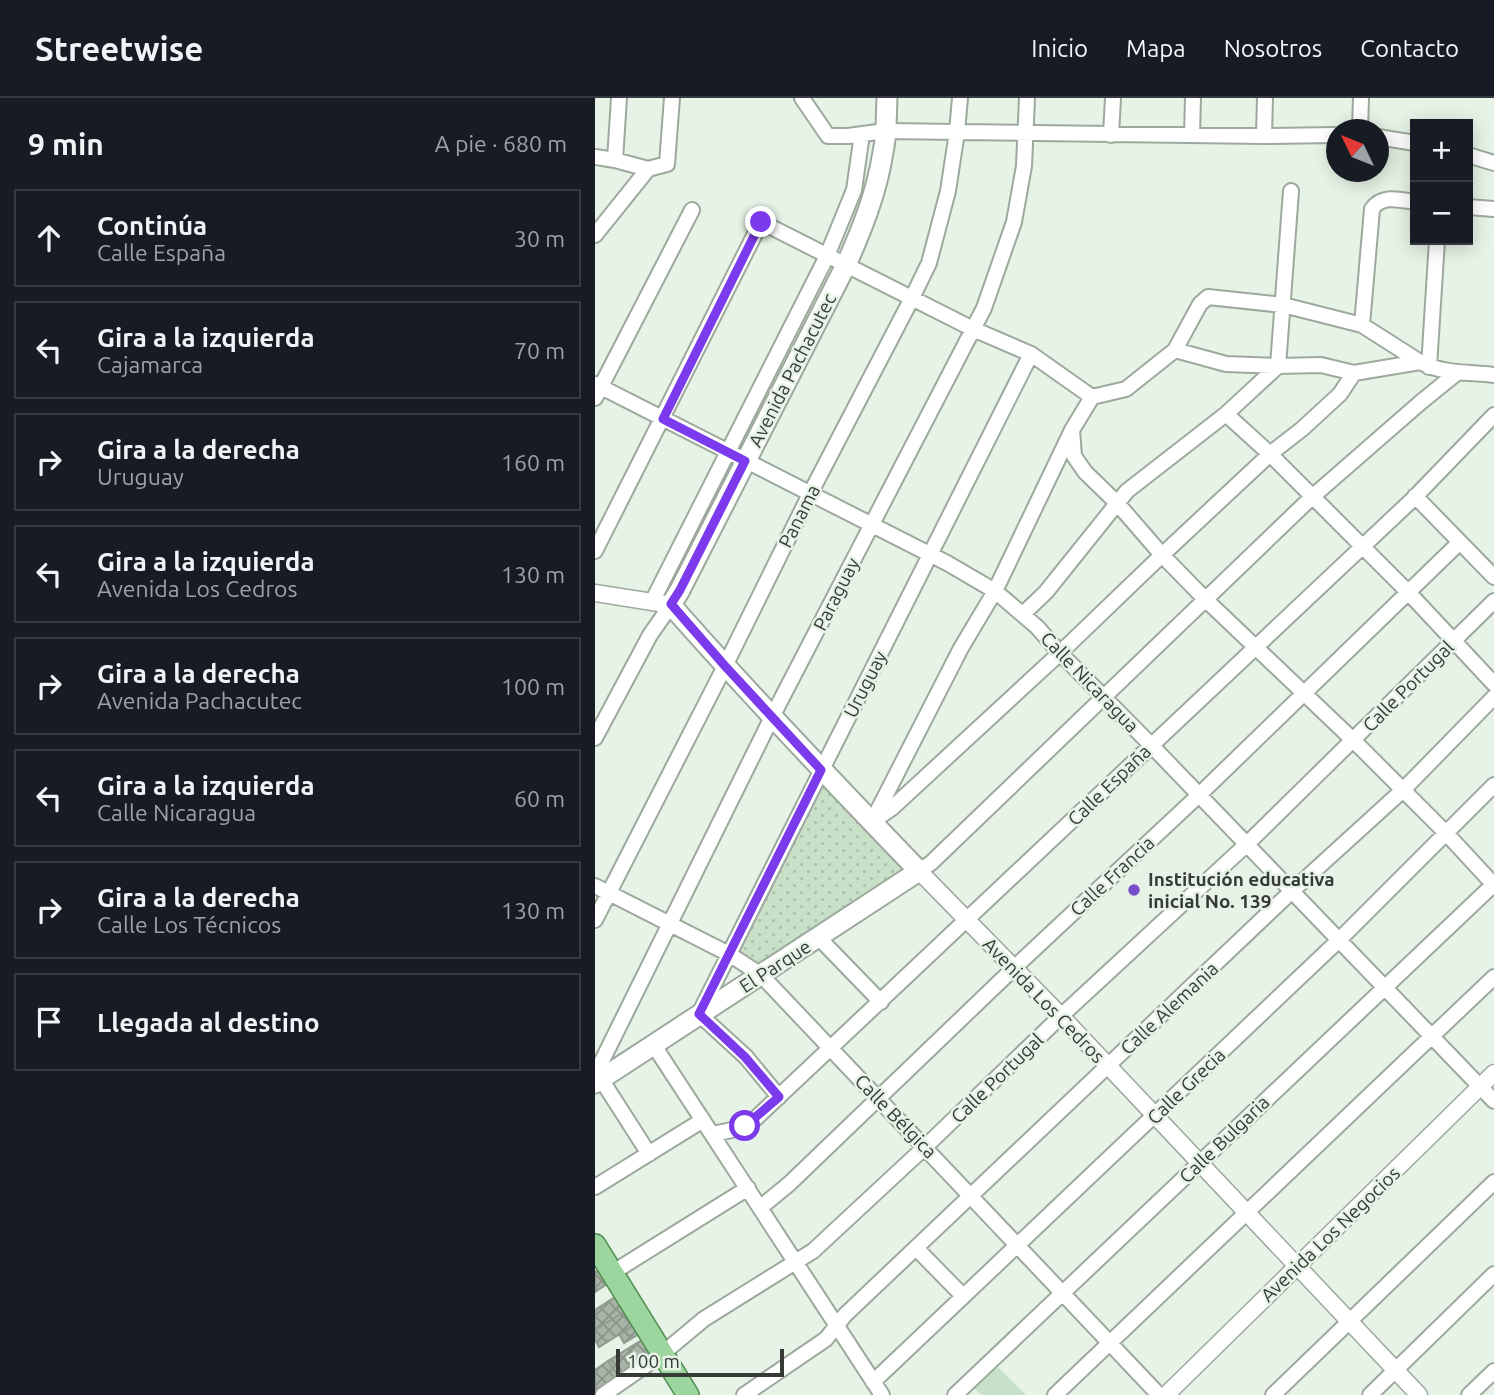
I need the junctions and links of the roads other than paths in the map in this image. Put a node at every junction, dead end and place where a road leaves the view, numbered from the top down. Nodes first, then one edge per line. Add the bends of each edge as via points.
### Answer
1 (619, 98) edge
2 (672, 98) edge
3 (801, 98) edge
4 (887, 98) edge
5 (960, 98) edge
6 (1027, 98) edge
7 (1112, 98) edge
8 (1193, 98) edge
9 (1265, 98) edge
10 (1361, 98) edge
11 (1360, 119) edge
12 (885, 131) junction
13 (957, 132) junction
14 (1025, 133) junction
15 (862, 134) junction
16 (1111, 135) junction
17 (1192, 135) junction
18 (1326, 135) edge
19 (1264, 136) junction
20 (1389, 139) edge
21 (1410, 142) edge
22 (595, 157) edge
23 (1473, 157) edge
24 (615, 160) junction
25 (1494, 163) edge
26 (648, 169) junction
27 (1291, 191) dead end
28 (1410, 202) edge
29 (1473, 207) edge
30 (1494, 209) edge
31 (692, 210) dead end
32 (595, 235) edge
33 (1437, 245) edge
34 (827, 256) junction
35 (846, 265) junction
36 (912, 298) junction
37 (1283, 305) junction
38 (1362, 325) junction
39 (973, 329) junction
40 (1175, 350) junction
41 (1031, 354) junction
42 (1425, 364) junction
43 (1278, 366) junction
44 (1458, 372) junction
45 (1354, 373) junction
46 (1491, 378) edge
47 (597, 389) edge
48 (1092, 397) junction
49 (1226, 414) junction
50 (1494, 415) edge
51 (663, 419) junction
52 (1072, 430) junction
53 (1270, 454) junction
54 (736, 457) junction
55 (810, 494) junction
56 (1415, 496) junction
57 (1311, 497) junction
58 (1117, 503) junction
59 (871, 525) junction
60 (1460, 542) junction
61 (1362, 547) junction
62 (595, 551) edge
63 (930, 555) junction
64 (1162, 555) junction
65 (1494, 578) edge
66 (995, 591) junction
67 (1408, 592) junction
68 (595, 593) edge
69 (1205, 599) junction
70 (1494, 601) edge
71 (662, 603) junction
72 (1023, 614) junction
73 (1454, 640) junction
74 (1256, 646) junction
75 (1060, 653) junction
76 (725, 666) junction
77 (1494, 684) edge
78 (1304, 693) junction
79 (1104, 697) junction
80 (1494, 697) edge
81 (772, 717) junction
82 (595, 738) edge
83 (1353, 740) junction
84 (1151, 745) junction
85 (821, 770) junction
86 (1494, 785) edge
87 (1403, 790) junction
88 (1199, 795) junction
89 (872, 822) junction
90 (1446, 833) junction
91 (1247, 844) junction
92 (919, 872) junction
93 (1494, 885) edge
94 (595, 886) edge
95 (1292, 891) junction
96 (609, 893) junction
97 (595, 920) edge
98 (967, 920) junction
99 (669, 923) junction
100 (818, 937) junction
101 (1339, 940) junction
102 (729, 954) junction
103 (1014, 968) junction
104 (761, 975) junction
105 (1494, 977) edge
106 (1384, 987) junction
107 (881, 1002) junction
108 (699, 1014) junction
109 (1061, 1016) junction
110 (1433, 1037) junction
111 (653, 1044) junction
112 (832, 1049) junction
113 (1107, 1066) junction
114 (1494, 1073) edge
115 (597, 1079) edge
116 (1481, 1086) junction
117 (779, 1097) junction
118 (879, 1098) junction
119 (1494, 1101) edge
120 (1154, 1116) junction
121 (703, 1120) junction
122 (712, 1134) junction
123 (925, 1147) junction
124 (649, 1154) junction
125 (1199, 1164) junction
126 (1494, 1182) edge
127 (595, 1187) edge
128 (748, 1188) junction
129 (971, 1195) junction
130 (761, 1207) junction
131 (1247, 1214) junction
132 (1017, 1244) junction
133 (595, 1245) edge
134 (916, 1248) junction
135 (796, 1262) junction
136 (1297, 1266) junction
137 (612, 1273) junction
138 (1494, 1274) edge
139 (1064, 1294) junction
140 (963, 1296) junction
141 (1350, 1322) junction
142 (837, 1325) junction
143 (1110, 1343) junction
144 (662, 1354) junction
145 (1395, 1370) junction
146 (1494, 1371) edge
147 (873, 1382) junction
148 (603, 1395) edge
149 (688, 1395) edge
150 (744, 1395) edge
151 (882, 1395) edge
152 (955, 1395) edge
153 (1055, 1395) edge
154 (1159, 1395) edge
155 (1165, 1395) edge
156 (1273, 1395) edge
157 (1370, 1395) edge
158 (1419, 1395) edge
159 (1469, 1395) edge

1 - 24 street
2 - 26 street via 667,164
3 - 15 street via 828,136
4 - 12 main road, Avenida Pachacutec
5 - 13 street, Panama
6 - 14 street, Paraguay
7 - 16 street
8 - 17 street
9 - 19 street
10 - 11 street
12 - 13 street
12 - 15 street
12 - 35 main road, Avenida Pachacutec via 871,204
13 - 14 street
13 - 36 street, Panama via 948,191 929,263
14 - 16 street
14 - 39 street, Paraguay via 1014,222 985,308
15 - 34 street, Avenida Pachacutec via 854,190
16 - 17 street
17 - 19 street
18 - 19 street
20 - 21 street
22 - 24 street
23 - 25 street
24 - 26 street
26 - 32 street
27 - 37 street
28 - 38 street via 1384,199 1373,209
29 - 30 street
31 - 47 street
33 - 42 street
34 - 35 street
34 - 51 street via 761,222
34 - 54 street, Avenida Pachacutec
35 - 36 street
35 - 54 main road, Avenida Pachacutec
36 - 39 street
36 - 55 street, Panama
37 - 38 street
37 - 40 street via 1208,297 1199,304
37 - 43 street
38 - 42 street
39 - 41 street
39 - 59 street, Paraguay
40 - 43 street via 1226,364
40 - 48 street via 1126,388
41 - 48 street
41 - 63 street, Uruguay
42 - 44 street
42 - 45 street
43 - 45 street via 1321,365
43 - 49 street
44 - 46 street
44 - 57 street
45 - 53 street via 1341,394
47 - 51 street, Calle Nicaragua
48 - 52 street
49 - 53 street
49 - 58 street
50 - 56 street, Calle España
51 - 54 street, Calle Nicaragua
51 - 62 street
52 - 58 street via 1074,456
52 - 66 street
53 - 57 street
53 - 64 street
54 - 55 street, Calle Nicaragua
54 - 71 main road, Avenida Pachacutec via 680,590
55 - 59 street, Calle Nicaragua
55 - 76 street, Panama
56 - 60 street
56 - 61 street, Calle España
57 - 61 street
57 - 69 street
58 - 64 street
58 - 72 street
59 - 63 street, Calle Nicaragua
59 - 81 street, Paraguay
60 - 65 street
60 - 67 street, Calle Francia
61 - 67 street
61 - 74 street, Calle España
63 - 66 street, Calle Nicaragua
63 - 85 street, Uruguay
64 - 69 street
64 - 75 street
66 - 72 street, Calle Nicaragua
66 - 89 street
67 - 73 street
67 - 78 street, Calle Francia
68 - 71 street
69 - 74 street
69 - 79 street
70 - 73 street, Calle Portugal
71 - 76 main road, Avenida Los Cedros
71 - 82 street, Avenida Pachacutec
72 - 75 street, Calle Nicaragua
73 - 77 street
73 - 83 street, Calle Portugal
74 - 78 street
74 - 84 street, Calle España
75 - 79 street, Calle Nicaragua
75 - 89 street
76 - 81 main road, Avenida Los Cedros
76 - 96 street, Panama
78 - 83 street
78 - 88 street, Calle Francia
79 - 84 street, Calle Nicaragua
79 - 92 street
80 - 87 street, Calle Alemania
81 - 85 main road, Avenida Los Cedros
81 - 99 street, Paraguay
83 - 87 street
83 - 91 street, Calle Portugal
84 - 88 street, Calle Nicaragua
84 - 98 street, Calle España
85 - 89 main road, Avenida Los Cedros
85 - 102 street, Uruguay
86 - 90 street, Calle Grecia
87 - 90 street
87 - 95 street, Calle Alemania
88 - 91 street, Calle Nicaragua
88 - 103 street, Calle Francia
89 - 92 main road, Avenida Los Cedros
90 - 93 street
90 - 101 street, Calle Grecia
91 - 95 street, Calle Nicaragua
91 - 109 street, Calle Portugal
92 - 98 street, Avenida Los Cedros
92 - 100 main road, El Parque
93 - 106 street, Calle Bulgaria
94 - 96 street, Calle Bélgica
95 - 101 street, Calle Nicaragua
95 - 113 street, Calle Alemania
96 - 97 street, Panama
96 - 99 street, Calle Bélgica
98 - 103 street, Avenida Los Cedros
98 - 107 street, Calle España
99 - 102 street, Calle Bélgica
99 - 115 street, Paraguay
100 - 104 main road, El Parque
100 - 107 street
101 - 106 street, Calle Nicaragua
101 - 120 street, Calle Grecia
102 - 104 street, Calle Bélgica
102 - 108 street, Uruguay
103 - 109 street, Avenida Los Cedros
103 - 118 street, Calle Francia
104 - 108 main road, El Parque
104 - 112 street, Calle Bélgica
105 - 110 street
106 - 110 street, Calle Nicaragua
106 - 125 street, Calle Bulgaria
107 - 112 street, Calle España
108 - 111 main road, El Parque
108 - 117 street
109 - 113 street, Avenida Los Cedros
109 - 123 street, Calle Portugal
110 - 116 street, Calle Nicaragua
110 - 131 street
111 - 115 main road, El Parque
111 - 121 street
112 - 117 street, Calle España
112 - 118 street, Calle Bélgica
113 - 120 street, Avenida Los Cedros
113 - 129 street, Calle Alemania
114 - 116 street, Avenida Los Negocios
115 - 124 street
116 - 119 street, Calle Nicaragua
116 - 136 street, Avenida Los Negocios
117 - 122 street, Calle España via 745,1126
118 - 123 street, Calle Bélgica
118 - 130 street, Calle Francia
120 - 125 street, Avenida Los Cedros
120 - 132 street, Calle Grecia
121 - 122 street
121 - 124 street
122 - 128 street
123 - 129 street, Calle Bélgica
123 - 135 street, Calle Portugal
124 - 127 street
125 - 131 street, Avenida Los Cedros
125 - 139 street, Calle Bulgaria
126 - 141 street
128 - 130 street
128 - 137 street
129 - 132 street, Calle Bélgica
129 - 134 street, Calle Alemania
130 - 135 street
131 - 136 street, Avenida Los Cedros
131 - 143 street
132 - 139 street, Calle Bélgica
132 - 140 street, Calle Grecia
133 - 137 main road
134 - 140 street
134 - 142 street, Calle Alemania
135 - 142 street
135 - 144 street, Calle Portugal via 704,1319
136 - 141 street, Avenida Los Cedros
136 - 155 street, Avenida Los Negocios
137 - 144 main road
138 - 145 street
139 - 143 street, Calle Bélgica
139 - 152 street, Calle Bulgaria
140 - 147 street, Calle Grecia
141 - 145 street, Avenida Los Cedros
141 - 156 street
142 - 147 street
142 - 150 street, Calle Alemania via 826,1339
143 - 153 street
143 - 154 street, Calle Bélgica
144 - 148 street, Calle Portugal
144 - 149 main road
145 - 157 street
145 - 158 street, Avenida Los Cedros
146 - 159 street
147 - 151 street

